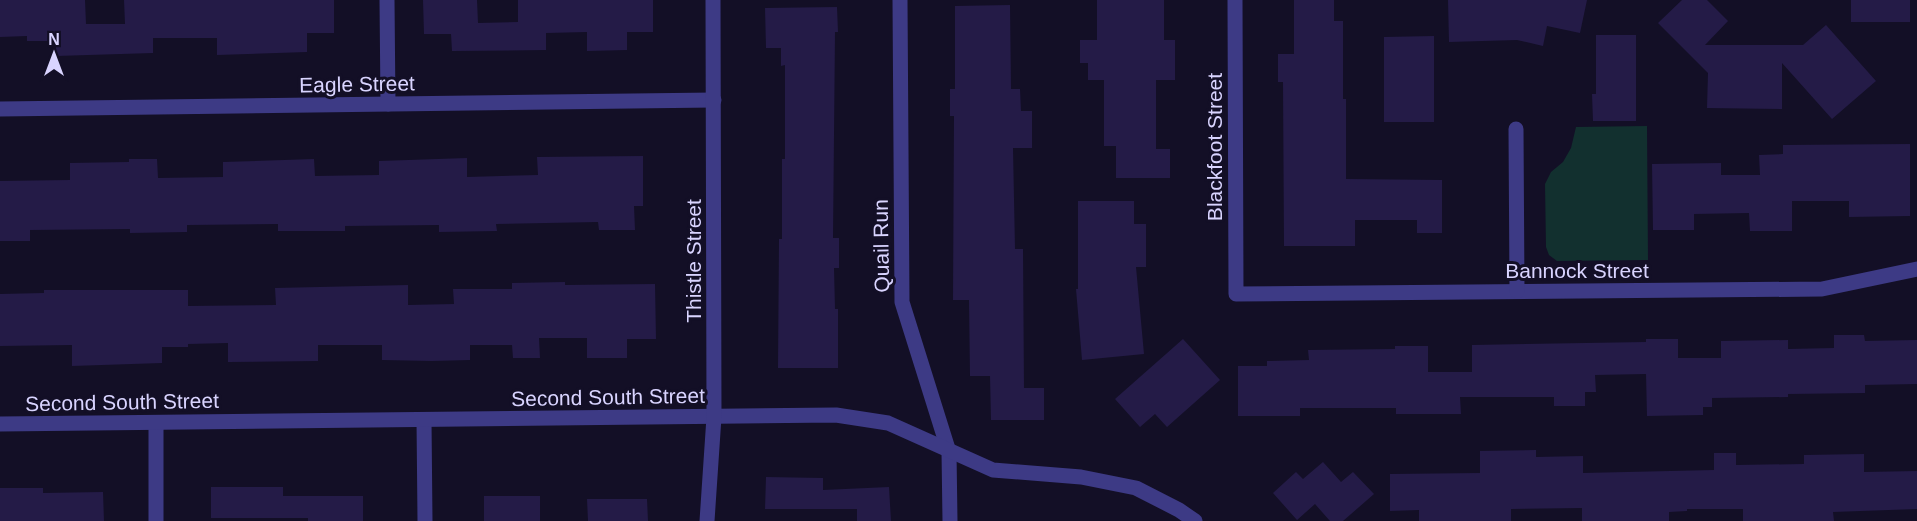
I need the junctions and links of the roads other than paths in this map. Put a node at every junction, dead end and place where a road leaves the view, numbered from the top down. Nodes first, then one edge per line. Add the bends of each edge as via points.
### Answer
1 (387, 0) edge
2 (713, 0) edge
3 (900, 0) edge
4 (1235, 0) edge
5 (714, 100) junction
6 (388, 104) junction
7 (0, 109) edge
8 (1516, 129) dead end
9 (1917, 269) edge
10 (1517, 291) junction
11 (1236, 294) joint
12 (714, 417) junction
13 (424, 420) junction
14 (156, 423) junction
15 (0, 424) edge
16 (950, 452) junction
17 (156, 521) edge
18 (425, 521) edge
19 (707, 521) edge
20 (950, 521) edge
21 (1195, 521) edge

1 - 6 street
2 - 5 street, Thistle Street
3 - 16 street, Quail Run via 902,302
4 - 11 street, Blackfoot Street
5 - 6 street, Eagle Street
5 - 12 street, Thistle Street
6 - 7 street, Eagle Street
8 - 10 street
9 - 10 street, Bannock Street via 1822,289
10 - 11 street, Bannock Street
12 - 13 street, Second South Street
12 - 16 street, Second South Street via 836,415 888,423
12 - 19 street, Thistle Street
13 - 14 street, Second South Street
13 - 18 street
14 - 15 street, Second South Street
14 - 17 street
16 - 20 street, Quail Run
16 - 21 street, Second South Street via 993,470 1081,477 1136,488

